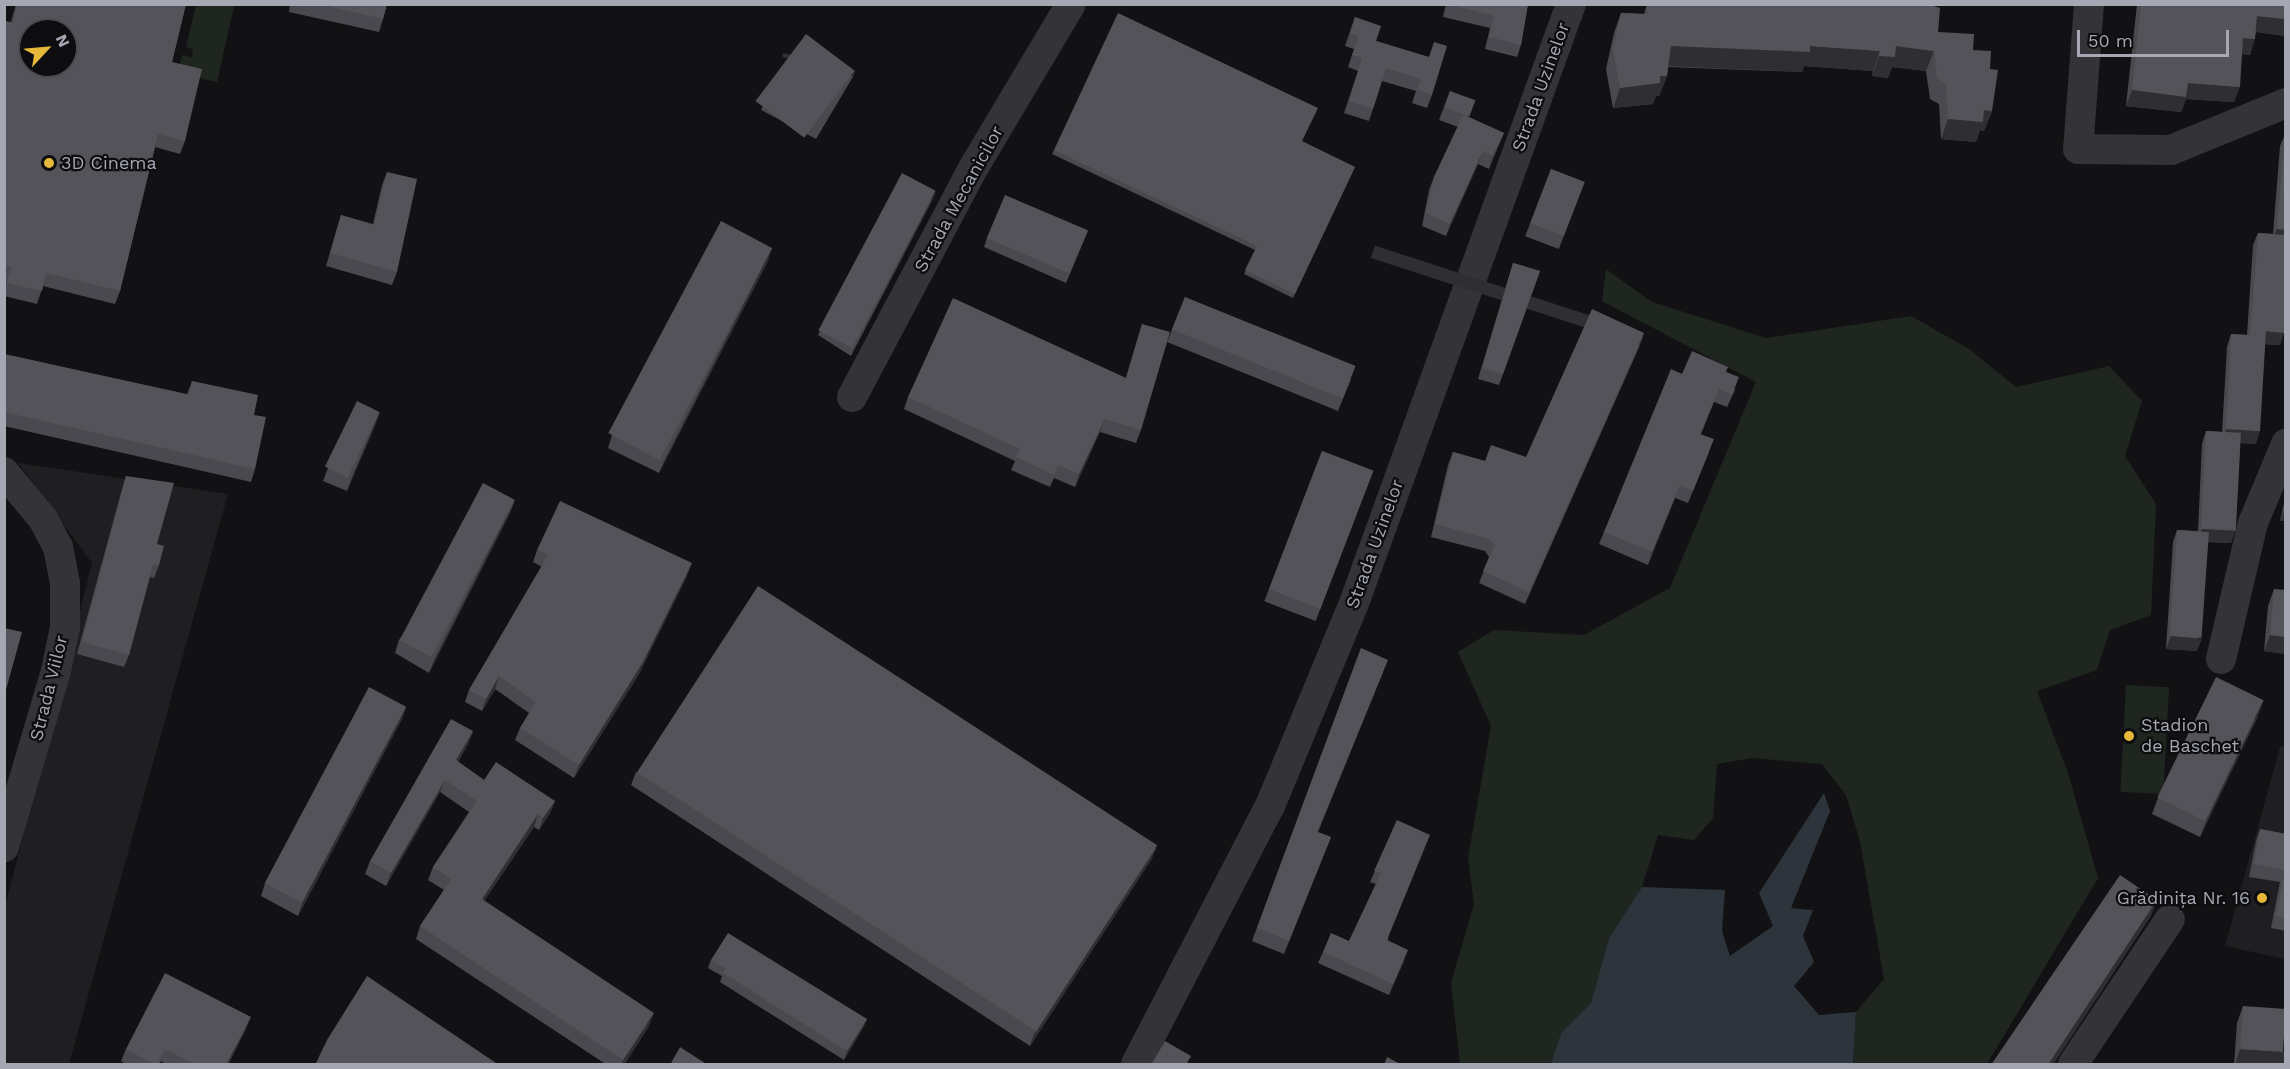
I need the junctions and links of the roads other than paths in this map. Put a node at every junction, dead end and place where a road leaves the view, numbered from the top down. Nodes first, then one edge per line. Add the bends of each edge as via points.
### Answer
1 (1071, 4) edge
2 (1572, 4) edge
3 (2089, 4) edge
4 (2286, 103) edge
5 (852, 397) dead end
6 (2286, 444) edge
7 (4, 472) edge
8 (2221, 659) dead end
9 (4, 847) edge
10 (2170, 919) dead end
11 (1136, 1065) edge
12 (2073, 1065) edge

1 - 5 street, Strada Mecanicilor via 975,165
2 - 11 street, Strada Uzinelor via 1349,616 1270,806
3 - 4 street via 2078,148 2171,150
6 - 8 street via 2253,523
7 - 9 street, Strada Viilor via 43,519 58,547 65,594 56,671
10 - 12 street

